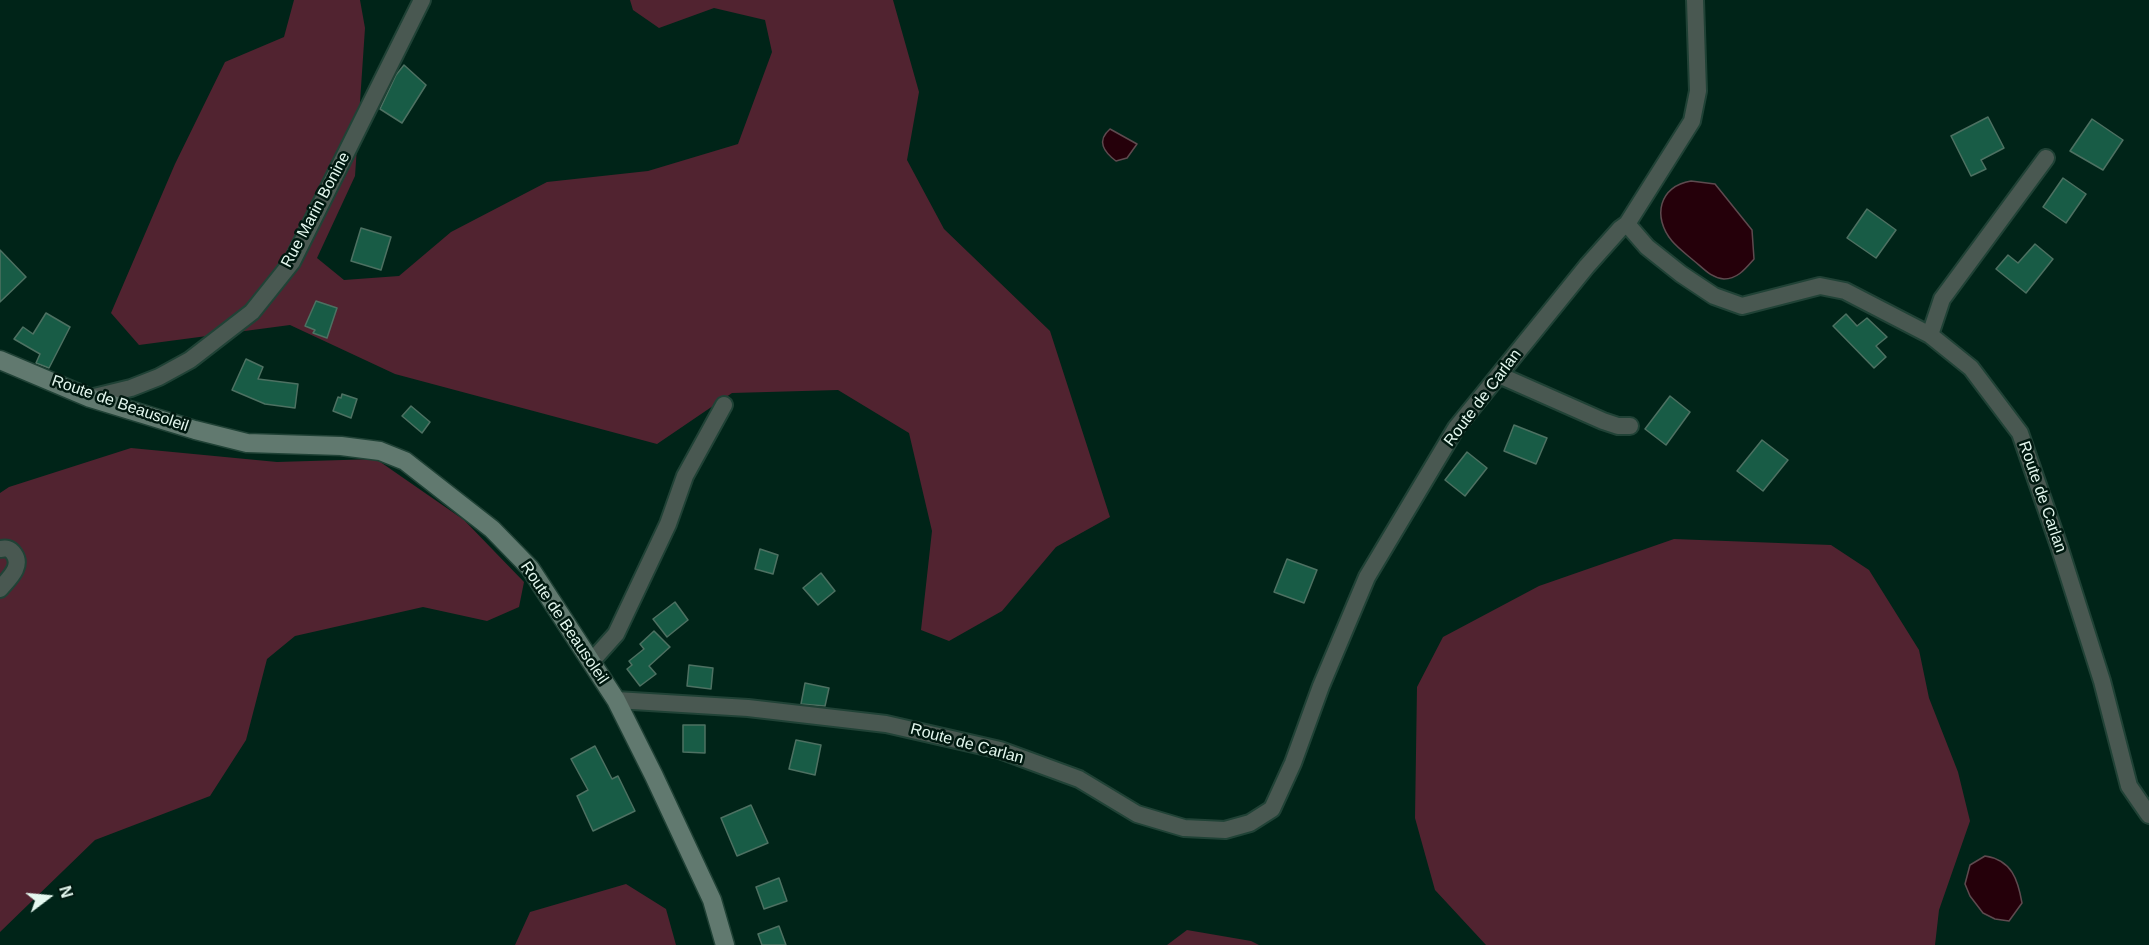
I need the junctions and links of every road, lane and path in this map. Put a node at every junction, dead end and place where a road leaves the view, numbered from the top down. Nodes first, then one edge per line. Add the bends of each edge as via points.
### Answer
1 (422, 0) edge
2 (1695, 0) edge
3 (2046, 158) dead end
4 (1627, 224) junction
5 (1930, 335) junction
6 (0, 360) edge
7 (1499, 375) junction
8 (90, 398) junction
9 (724, 405) dead end
10 (1630, 426) dead end
11 (0, 549) edge
12 (0, 590) edge
13 (591, 662) junction
14 (616, 700) junction
15 (2149, 815) edge
16 (725, 945) edge

1 - 8 street, Rue Marin Bonine via 292,262 252,312 190,360 159,377
2 - 4 street via 1698,91 1692,121
3 - 5 street via 1942,299
4 - 5 street, Route de Carlan via 1647,247 1714,296 1742,306 1820,286 1845,291
4 - 7 street, Route de Carlan
5 - 15 street, Route de Carlan via 1971,368 2020,433 2102,681 2129,786
6 - 8 street, Route de Beausoleil
7 - 10 street via 1603,422
7 - 14 street, Route de Carlan via 1456,429 1367,577 1272,809 1250,823 1225,830 1184,828 1137,814 1079,779 1000,750 886,724 748,708
8 - 13 street, Route de Beausoleil via 247,443 341,446 380,452 405,461 492,529 530,568
9 - 13 street via 685,476 668,524 616,634
11 - 12 street via 11,550 17,563
13 - 14 street, Route de Beausoleil
14 - 16 street, Route de Beausoleil via 712,900

